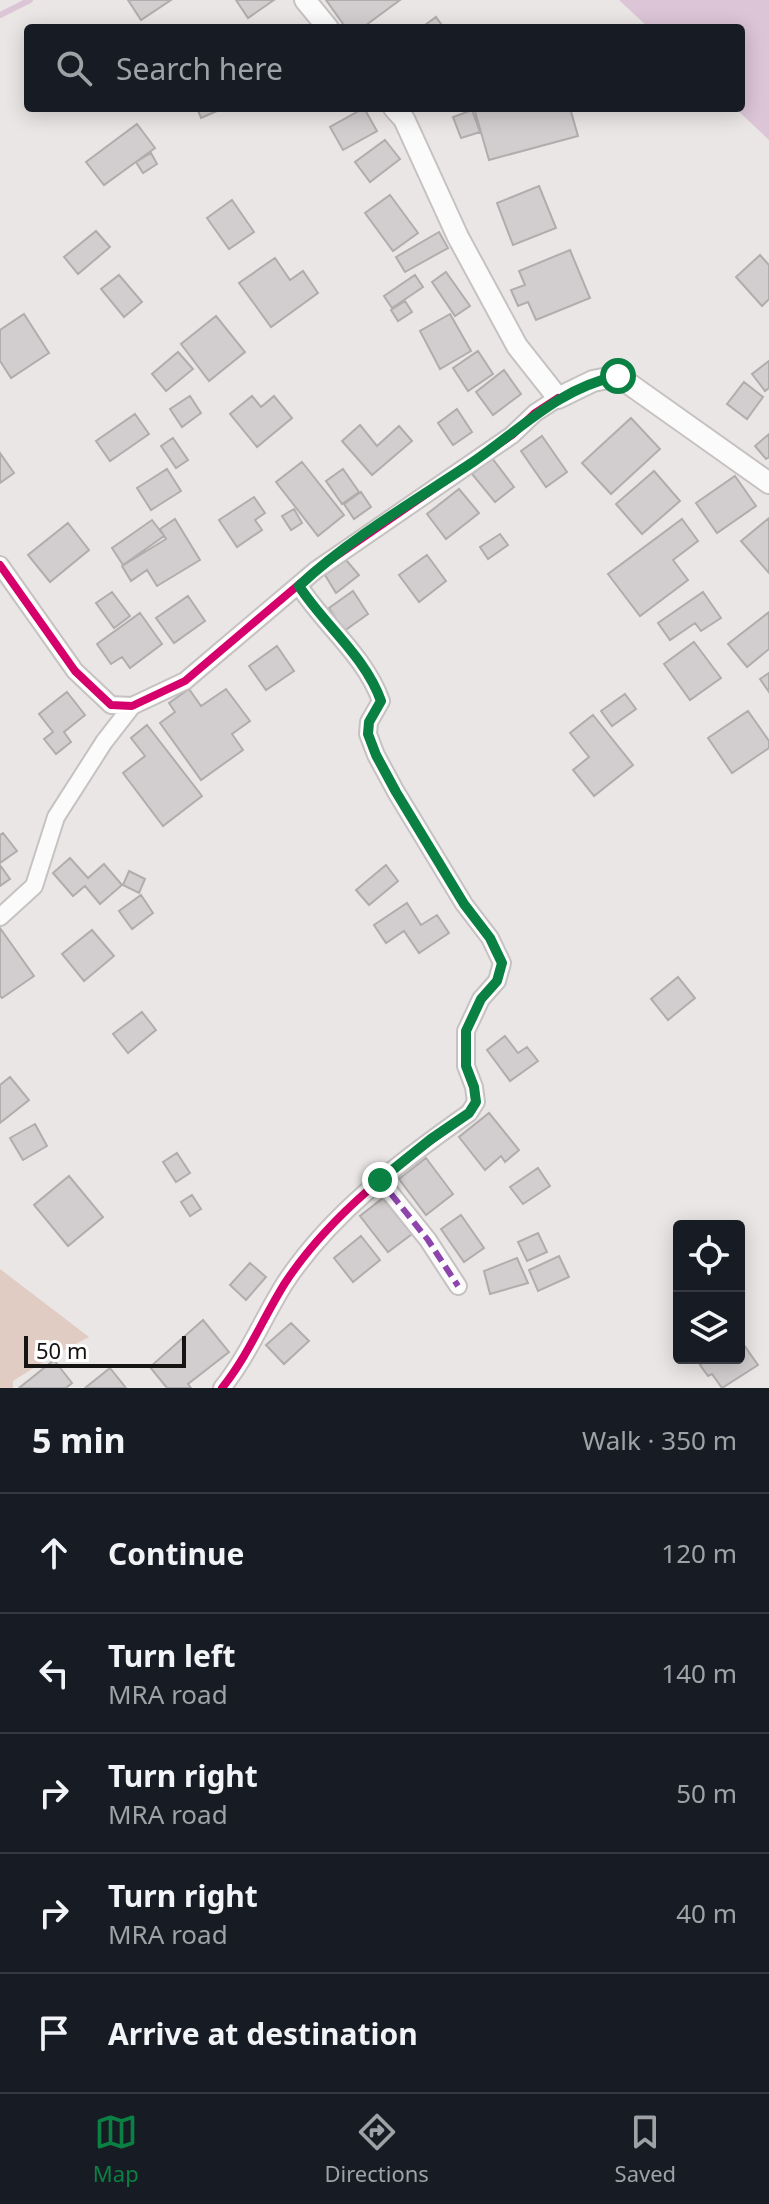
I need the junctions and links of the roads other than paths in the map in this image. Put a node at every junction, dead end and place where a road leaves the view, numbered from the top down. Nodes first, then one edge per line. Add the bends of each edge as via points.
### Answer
1 (305, 0) edge
2 (325, 24) edge
3 (398, 112) edge
4 (558, 398) junction
5 (769, 483) edge
6 (0, 565) edge
7 (299, 586) junction
8 (132, 706) junction
9 (0, 917) edge
10 (380, 1180) junction
11 (458, 1286) dead end
12 (222, 1388) edge

1 - 2 street
3 - 4 street via 517,346
4 - 5 street via 618,376
4 - 7 street
6 - 8 street via 75,671 111,705
7 - 8 street via 185,681
7 - 10 street via 375,684 381,701 368,734 376,755 502,963 497,981 481,999 466,1031 466,1066 476,1102 469,1113
8 - 9 street via 56,817 34,886
10 - 11 street
10 - 12 street via 317,1241

